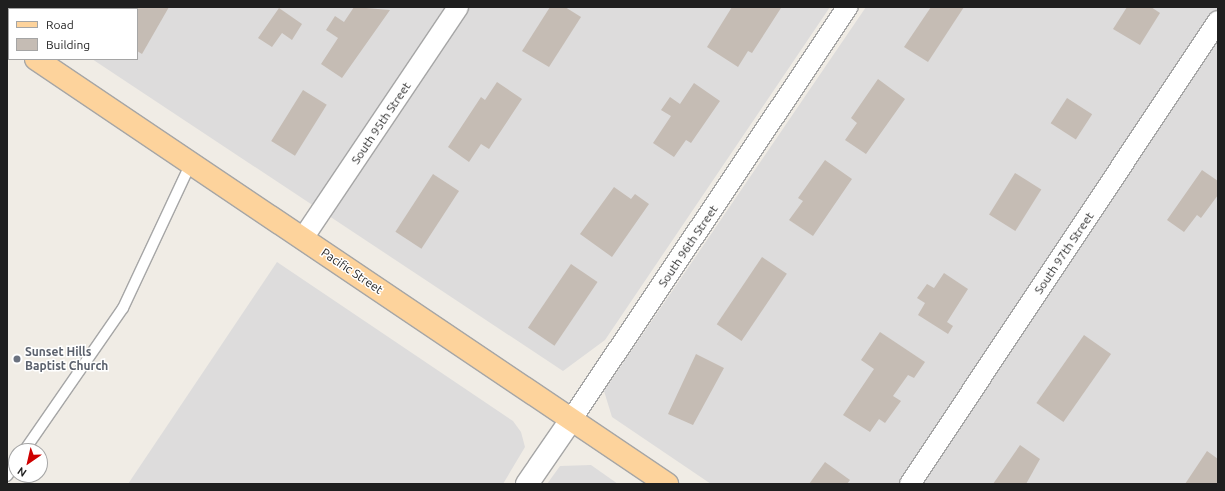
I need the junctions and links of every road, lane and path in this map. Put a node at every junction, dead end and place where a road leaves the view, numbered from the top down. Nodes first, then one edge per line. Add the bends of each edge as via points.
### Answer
1 (458, 7) edge
2 (848, 7) edge
3 (1218, 21) edge
4 (37, 60) edge
5 (191, 163) junction
6 (303, 238) junction
7 (571, 420) junction
8 (30, 443) edge
9 (527, 484) edge
10 (667, 484) edge
11 (910, 484) edge

1 - 6 street, South 95th Street
2 - 7 street, South 96th Street
3 - 11 street, South 97th Street
4 - 5 main road, Pacific Street
5 - 6 main road, Pacific Street
5 - 8 lane via 123,308
6 - 7 main road, Pacific Street
7 - 9 street, South 96th Street
7 - 10 main road, Pacific Street

